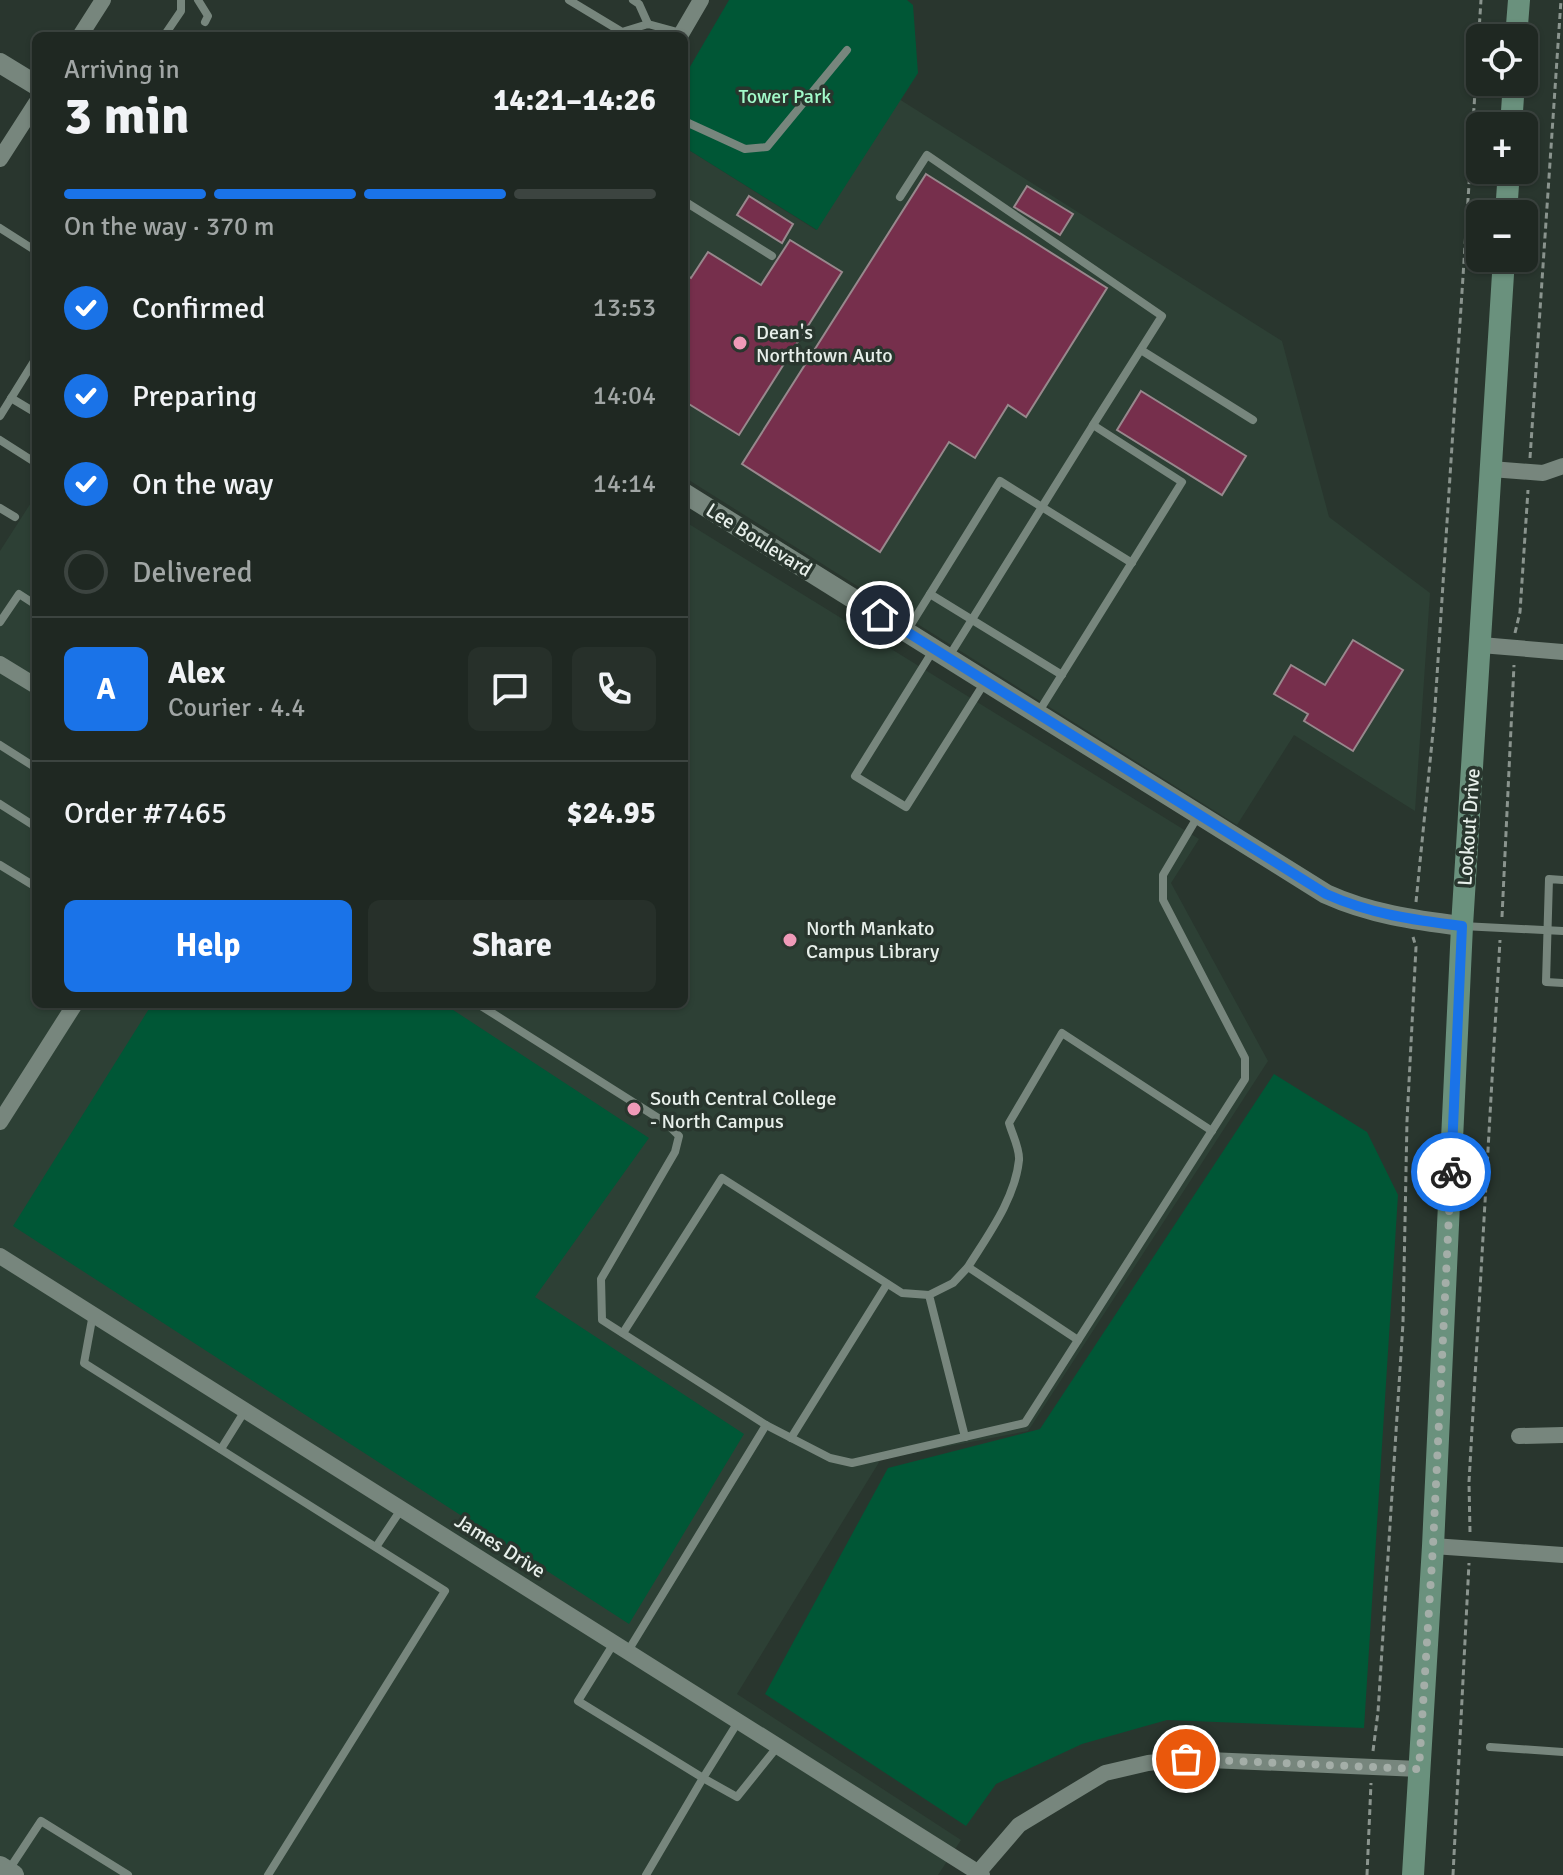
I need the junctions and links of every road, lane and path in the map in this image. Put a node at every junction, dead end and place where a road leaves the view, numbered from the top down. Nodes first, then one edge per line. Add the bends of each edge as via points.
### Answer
1 (103, 0) edge
2 (181, 0) edge
3 (198, 0) edge
4 (569, 0) edge
5 (633, 0) edge
6 (701, 0) edge
7 (1519, 0) edge
8 (205, 22) dead end
9 (648, 24) junction
10 (1517, 24) edge
11 (83, 32) edge
12 (167, 32) edge
13 (672, 32) edge
14 (683, 32) edge
15 (847, 50) dead end
16 (0, 63) edge
17 (32, 83) edge
18 (32, 109) edge
19 (688, 123) edge
20 (0, 159) edge
21 (900, 197) dead end
22 (688, 204) edge
23 (0, 228) edge
24 (32, 248) edge
25 (772, 256) dead end
26 (1503, 272) edge
27 (1141, 350) junction
28 (32, 364) edge
29 (11, 398) junction
30 (32, 411) edge
31 (0, 416) edge
32 (1253, 420) dead end
33 (1093, 425) junction
34 (0, 440) edge
35 (32, 460) edge
36 (1563, 466) edge
37 (1491, 469) junction
38 (688, 495) edge
39 (1042, 507) junction
40 (0, 508) edge
41 (15, 517) dead end
42 (1132, 563) junction
43 (930, 594) junction
44 (32, 602) edge
45 (971, 620) junction
46 (0, 622) edge
47 (906, 631) junction
48 (1481, 645) junction
49 (1563, 652) edge
50 (941, 653) junction
51 (0, 664) edge
52 (1062, 675) junction
53 (985, 681) junction
54 (32, 684) edge
55 (1038, 714) junction
56 (0, 745) edge
57 (32, 765) edge
58 (0, 804) edge
59 (1199, 815) junction
60 (32, 824) edge
61 (0, 865) edge
62 (1563, 880) edge
63 (32, 885) edge
64 (1462, 926) junction
65 (1548, 931) junction
66 (1563, 931) edge
67 (1563, 983) edge
68 (72, 1008) edge
69 (484, 1008) edge
70 (0, 1122) edge
71 (1212, 1131) junction
72 (0, 1256) edge
73 (968, 1267) junction
74 (887, 1284) junction
75 (929, 1295) junction
76 (94, 1313) junction
77 (623, 1333) junction
78 (1078, 1340) junction
79 (246, 1409) junction
80 (766, 1425) junction
81 (1563, 1435) edge
82 (1519, 1436) dead end
83 (965, 1437) junction
84 (791, 1438) junction
85 (221, 1449) junction
86 (402, 1508) junction
87 (1433, 1546) junction
88 (376, 1547) junction
89 (1563, 1555) edge
90 (621, 1647) junction
91 (738, 1721) junction
92 (778, 1746) junction
93 (1490, 1747) dead end
94 (1563, 1752) edge
95 (1419, 1769) junction
96 (703, 1778) junction
97 (8, 1871) edge
98 (978, 1874) edge
99 (128, 1875) edge
100 (268, 1875) edge
101 (646, 1875) edge
102 (1413, 1875) edge

1 - 11 street
2 - 12 lane via 181,11
3 - 8 lane via 208,16
4 - 9 lane via 622,32
5 - 9 lane
6 - 14 street
7 - 10 main road
9 - 13 lane
15 - 19 lane via 767,147 745,149
16 - 17 street
18 - 20 street
21 - 27 lane via 927,155 1162,316
22 - 25 lane
23 - 24 lane
26 - 37 main road, Lookout Drive
27 - 32 lane
27 - 33 lane
28 - 29 lane
29 - 30 lane
29 - 31 lane
33 - 39 lane
33 - 42 lane via 1182,482
34 - 35 lane
36 - 37 street via 1543,473
37 - 48 main road, Lookout Drive
38 - 47 street, Lee Boulevard
39 - 42 lane
39 - 43 lane via 1000,481
39 - 45 lane
40 - 41 lane
42 - 52 lane
43 - 45 lane
43 - 47 lane
44 - 46 lane via 19,594
45 - 50 lane
45 - 52 lane
47 - 50 street, Lee Boulevard
48 - 49 street
48 - 64 main road, Lookout Drive
50 - 53 street, Lee Boulevard
50 - 53 lane via 855,776 906,807
51 - 54 street
52 - 55 lane
53 - 55 street, Lee Boulevard
55 - 59 street, Lee Boulevard
56 - 57 lane
58 - 60 lane
59 - 64 street, Lee Boulevard via 1355,907
59 - 71 lane via 1163,875 1163,900 1245,1058 1245,1079
61 - 63 lane
62 - 65 lane via 1549,879
64 - 65 lane
64 - 87 main road, Lookout Drive
65 - 66 lane
65 - 67 lane via 1546,982
68 - 70 street
69 - 77 lane via 679,1136 675,1152 601,1279 602,1320
71 - 73 lane via 1062,1033 1009,1123 1019,1157 1014,1180 997,1222
71 - 78 lane
72 - 76 street, James Drive
73 - 75 lane via 953,1283
73 - 78 lane
74 - 75 lane via 902,1293
74 - 77 lane via 722,1178
74 - 84 lane
75 - 83 lane
76 - 79 street, James Drive
76 - 85 lane via 84,1363
77 - 80 lane
78 - 83 lane via 1025,1423
79 - 85 lane
79 - 86 street, James Drive
80 - 84 lane
80 - 90 lane
81 - 82 street
83 - 84 lane via 852,1463
85 - 88 lane
86 - 88 lane
86 - 90 street, James Drive
87 - 89 street
87 - 95 main road, Lookout Drive
88 - 100 lane via 445,1591
90 - 91 street, James Drive
90 - 96 lane via 578,1701
91 - 92 street, James Drive
91 - 96 lane
92 - 96 lane via 737,1797
92 - 98 street, James Drive
93 - 94 lane
95 - 98 street via 1186,1759 1105,1773 1019,1825
95 - 102 main road, Lookout Drive
96 - 101 lane
97 - 99 lane via 41,1821

